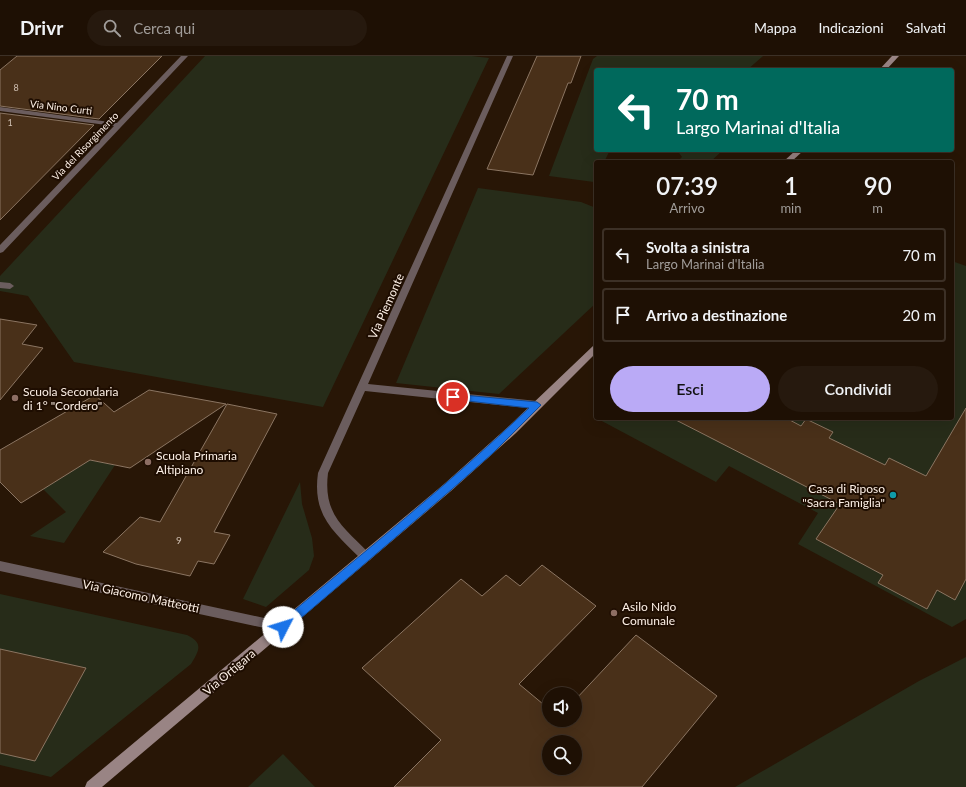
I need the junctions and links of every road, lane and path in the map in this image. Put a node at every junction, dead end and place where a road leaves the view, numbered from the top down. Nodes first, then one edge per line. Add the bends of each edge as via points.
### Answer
1 (185, 56) edge
2 (510, 56) edge
3 (896, 56) edge
4 (884, 68) edge
5 (0, 109) edge
6 (119, 125) junction
7 (798, 152) edge
8 (790, 160) edge
9 (0, 250) edge
10 (0, 284) edge
11 (10, 286) dead end
12 (594, 350) edge
13 (362, 388) junction
14 (537, 405) junction
15 (366, 557) junction
16 (0, 566) edge
17 (283, 627) junction
18 (92, 787) edge

1 - 6 street, Via del Risorgimento
2 - 13 street, Via Piemonte
3 - 4 street
5 - 6 street, Via Nino Curti
6 - 9 street, Via del Risorgimento
7 - 8 street
10 - 11 street
12 - 14 street, Via Ortigara
13 - 14 street
13 - 15 street, Via Piemonte via 323,473 320,487 328,516
14 - 15 street, Via Ortigara via 490,451
15 - 17 street, Via Ortigara
16 - 17 street, Via Giacomo Matteotti
17 - 18 street, Via Ortigara

